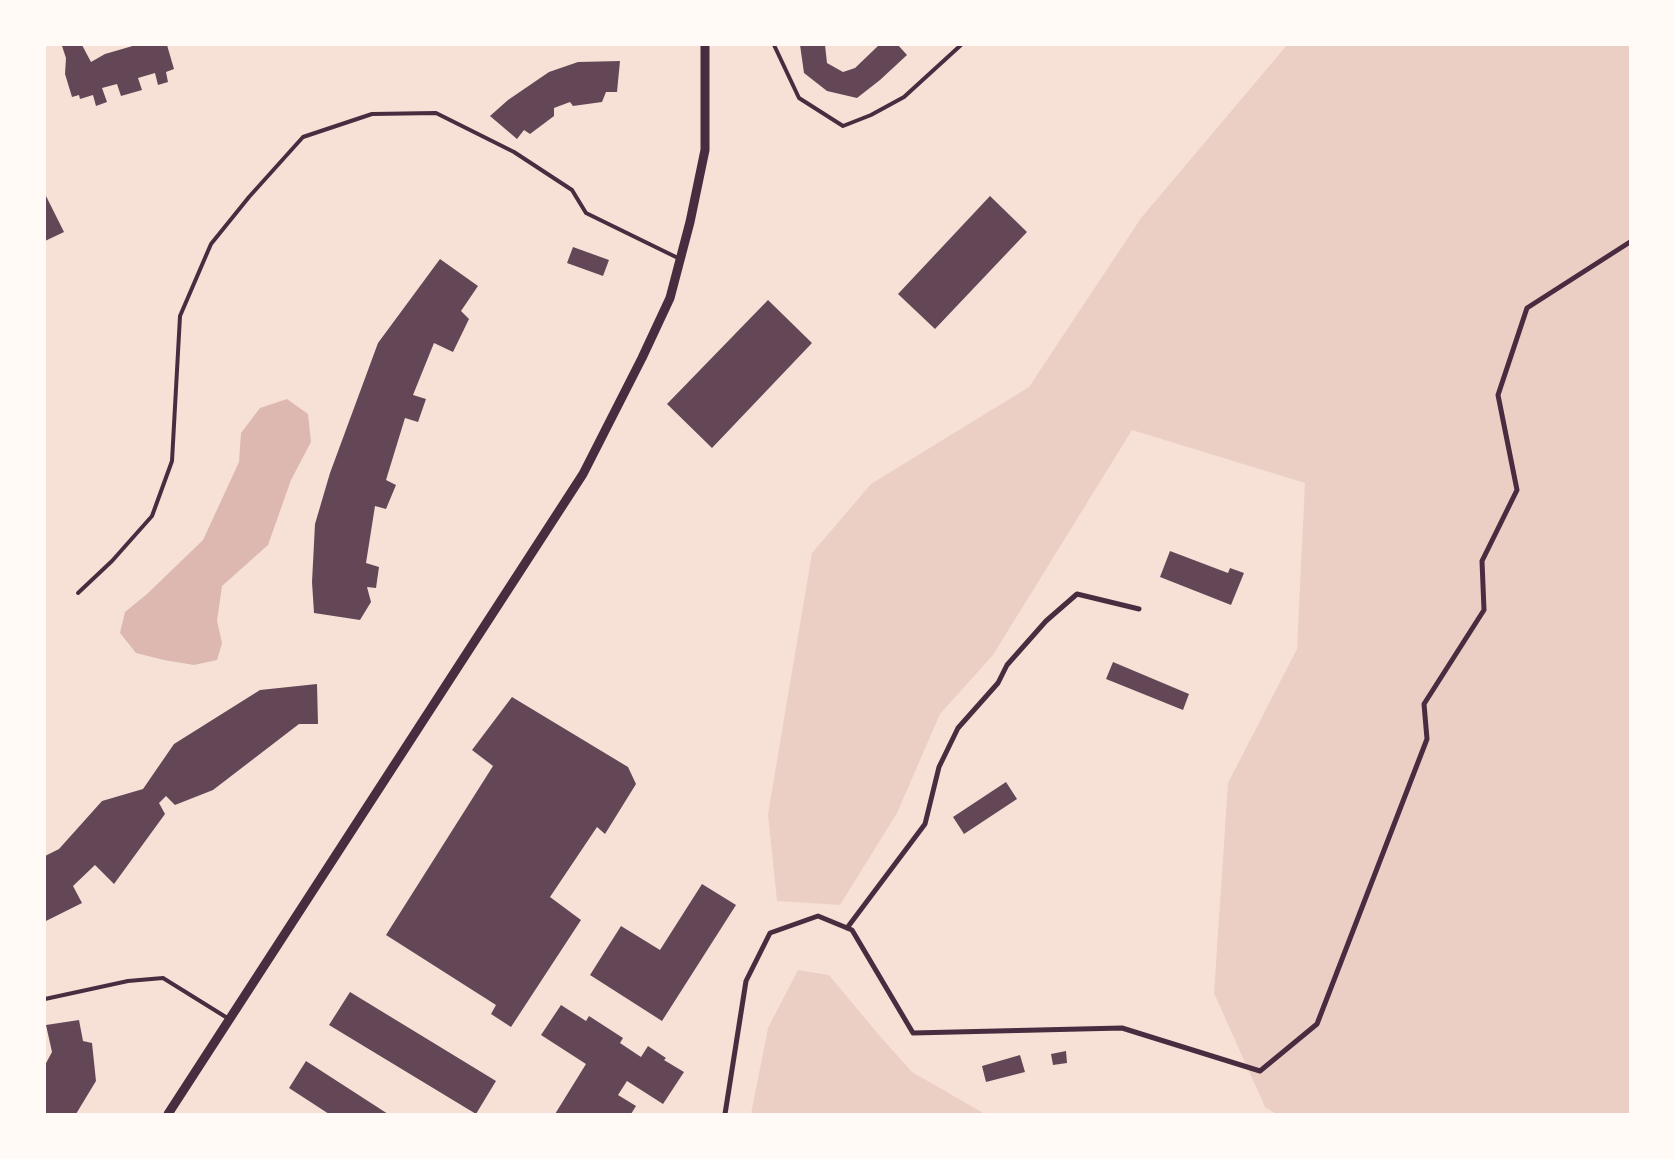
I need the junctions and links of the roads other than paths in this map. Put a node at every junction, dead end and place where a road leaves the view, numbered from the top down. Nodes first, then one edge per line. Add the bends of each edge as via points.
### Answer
1 (705, 45) edge
2 (774, 45) edge
3 (961, 45) edge
4 (1630, 242) edge
5 (680, 259) junction
6 (78, 593) dead end
7 (1139, 609) dead end
8 (847, 928) junction
9 (45, 999) edge
10 (229, 1020) junction
11 (168, 1114) edge
12 (725, 1114) edge

1 - 5 street via 705,150
2 - 3 lane via 799,98 843,126 904,97
4 - 8 street via 1527,308 1498,394 1517,490 1482,561 1484,610 1424,704 1427,739 1317,1024 1260,1070 1122,1028 913,1033 852,930
5 - 6 lane via 586,213 572,190 514,152 436,113 372,114 303,138 211,244 180,316 172,462 152,516
5 - 10 street via 670,298 583,474
7 - 8 street via 1076,594 1046,620 1007,665 998,683 958,728 939,767 926,824
8 - 12 street via 818,916 770,933 746,981
9 - 10 lane via 128,981 163,978
10 - 11 street

